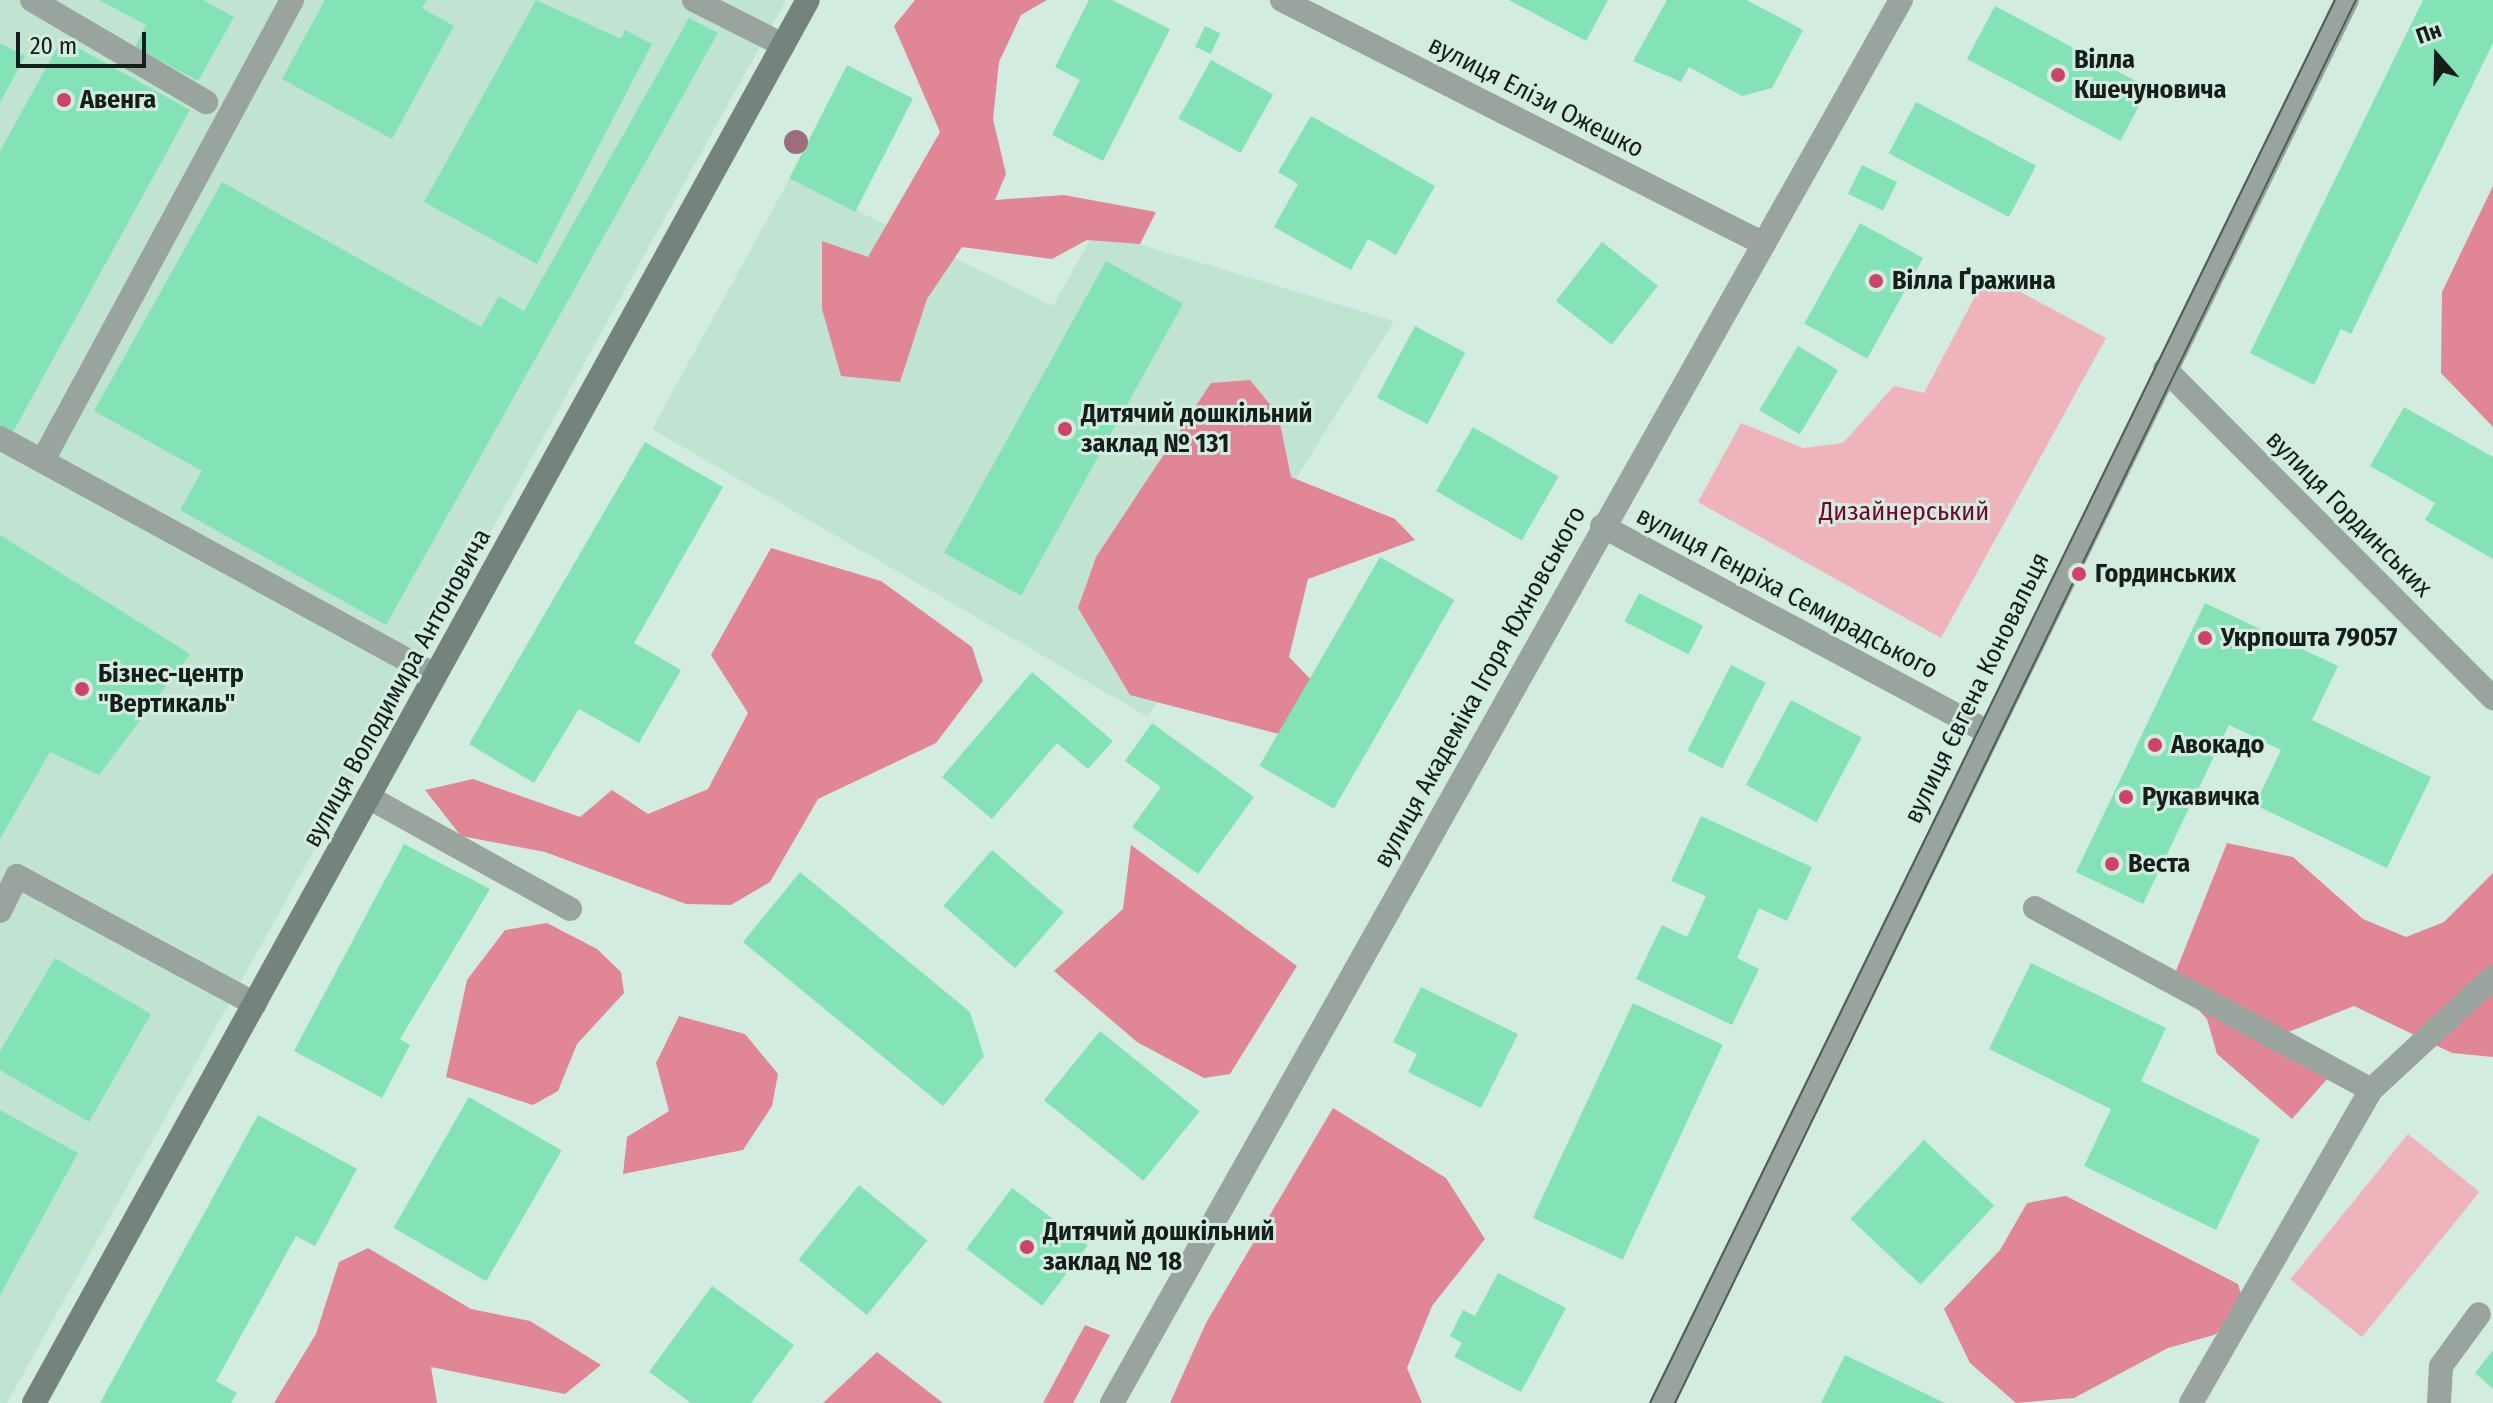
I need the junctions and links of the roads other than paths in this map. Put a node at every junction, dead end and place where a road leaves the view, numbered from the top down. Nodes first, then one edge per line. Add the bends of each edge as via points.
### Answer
1 (32, 0) edge
2 (292, 0) edge
3 (694, 0) edge
4 (808, 0) edge
5 (1282, 0) edge
6 (1901, 0) edge
7 (2347, 0) edge
8 (783, 45) junction
9 (206, 102) dead end
10 (1764, 244) junction
11 (2165, 369) junction
12 (0, 438) edge
13 (43, 460) junction
14 (1602, 526) junction
15 (435, 675) junction
16 (2493, 698) edge
17 (1987, 732) junction
18 (368, 797) junction
19 (2035, 908) dead end
20 (570, 909) dead end
21 (0, 911) edge
22 (2493, 977) edge
23 (255, 1004) junction
24 (2371, 1090) junction
25 (2479, 1314) dead end
26 (34, 1403) edge
27 (1112, 1403) edge
28 (1662, 1403) edge
29 (2191, 1403) edge
30 (2439, 1403) edge

1 - 9 street
2 - 13 street
3 - 8 street
4 - 8 main road, вулиця Володимира Антоновича
5 - 10 street, вулиця Елізи Ожешко
6 - 10 street, вулиця Академіка Ігоря Юхновського
7 - 11 street, вулиця Євгена Коновальця
8 - 15 main road, вулиця Володимира Антоновича
10 - 14 street, вулиця Академіка Ігоря Юхновського
11 - 16 street, вулиця Гординських
11 - 17 street, вулиця Євгена Коновальця
12 - 13 street
13 - 15 street
14 - 17 street, вулиця Генріха Семирадського
14 - 27 street, вулиця Академіка Ігоря Юхновського
15 - 18 main road, вулиця Володимира Антоновича
17 - 28 street, вулиця Євгена Коновальця
18 - 20 street
18 - 23 main road, вулиця Володимира Антоновича
19 - 24 street
21 - 23 street via 17,876
22 - 24 street
23 - 26 main road, вулиця Володимира Антоновича
24 - 29 street
25 - 30 street via 2441,1366

